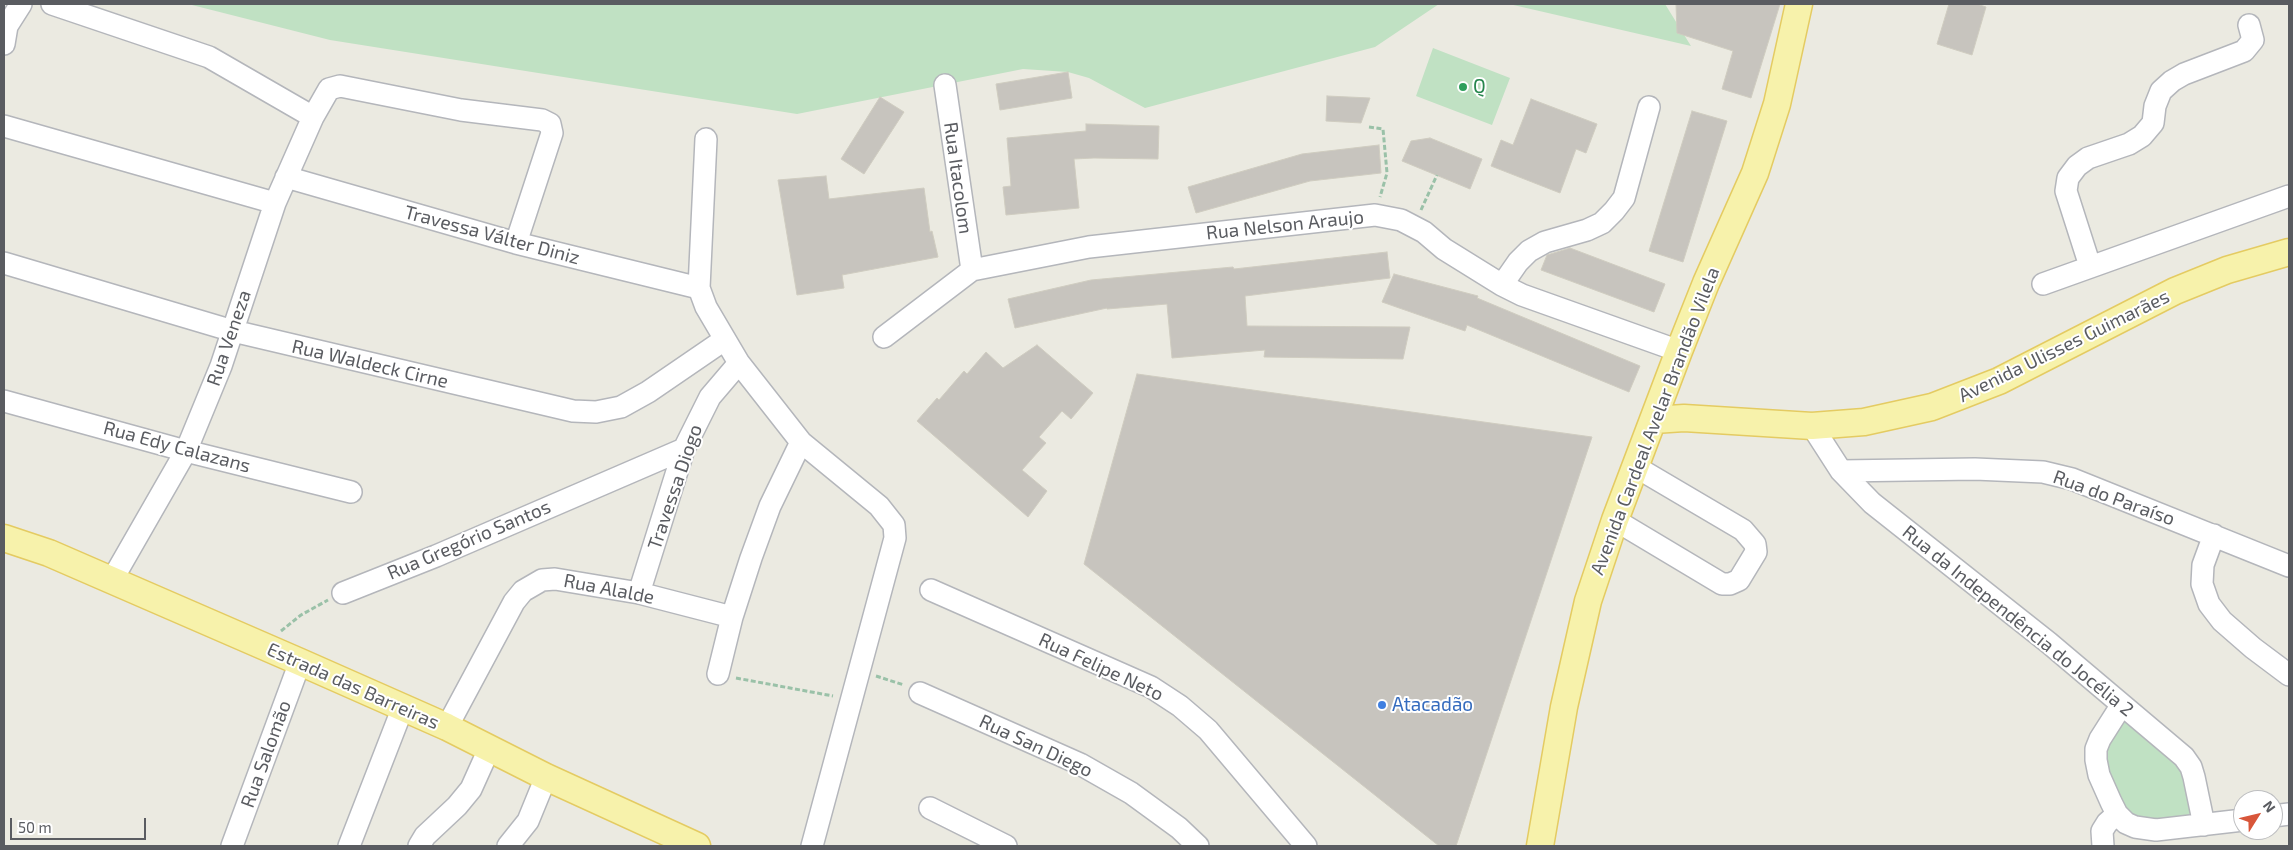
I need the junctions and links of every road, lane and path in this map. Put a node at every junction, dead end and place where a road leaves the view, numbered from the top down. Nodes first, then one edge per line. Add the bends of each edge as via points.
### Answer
1 (21, 4) edge
2 (52, 4) edge
3 (1799, 4) edge
4 (2249, 25) dead end
5 (5, 32) edge
6 (945, 85) dead end
7 (1649, 106) dead end
8 (313, 117) junction
9 (4, 126) edge
10 (1370, 126) dead end
11 (706, 139) dead end
12 (1437, 175) dead end
13 (286, 177) junction
14 (2289, 196) edge
15 (275, 204) junction
16 (1375, 215) junction
17 (1413, 226) junction
18 (516, 243) junction
19 (2289, 252) edge
20 (4, 262) edge
21 (2090, 266) junction
22 (972, 270) junction
23 (2043, 284) dead end
24 (1502, 285) junction
25 (699, 288) junction
26 (233, 331) junction
27 (884, 337) dead end
28 (724, 340) junction
29 (1679, 351) junction
30 (739, 363) junction
31 (4, 400) edge
32 (1654, 420) junction
33 (1812, 426) junction
34 (801, 442) junction
35 (684, 449) junction
36 (186, 451) junction
37 (1636, 467) junction
38 (1841, 471) junction
39 (351, 492) dead end
40 (1615, 520) junction
41 (2214, 535) junction
42 (4, 538) edge
43 (2289, 566) edge
44 (112, 580) junction
45 (931, 590) dead end
46 (342, 593) joint
47 (639, 593) junction
48 (732, 617) junction
49 (263, 646) junction
50 (300, 662) junction
51 (859, 670) junction
52 (718, 674) joint
53 (2289, 675) edge
54 (920, 693) joint
55 (851, 699) junction
56 (2122, 706) junction
57 (402, 707) junction
58 (447, 727) junction
59 (489, 749) junction
60 (546, 778) junction
61 (930, 808) dead end
62 (2117, 814) junction
63 (2233, 821) edge
64 (2204, 825) junction
65 (662, 839) edge
66 (232, 846) edge
67 (349, 846) edge
68 (419, 846) edge
69 (508, 846) edge
70 (697, 846) edge
71 (812, 846) edge
72 (1006, 846) edge
73 (1198, 846) edge
74 (1306, 846) edge
75 (1540, 846) edge
76 (2102, 846) edge

1 - 5 street
2 - 8 street via 209,57
3 - 29 main road, Avenida Cardeal Avelar Brandão Vilela via 1777,104 1755,173
4 - 21 street via 2253,40 2244,51 2172,81 2161,91 2153,123 2142,136 2129,144 2088,158 2068,178 2066,191
6 - 22 street, Rua Itacolom
7 - 24 street via 1624,198 1614,211 1594,227 1529,250
8 - 13 street, Rua Veneza
8 - 18 street, Rua Veneza via 329,89 340,86 461,110 542,120 550,124 552,133
9 - 15 street
10 - 16 path via 1383,129 1387,173
11 - 25 street
12 - 17 path
13 - 15 street, Rua Veneza
13 - 18 street, Travessa Válter Diniz
14 - 21 street
15 - 26 street, Rua Veneza
16 - 17 street, Rua Nelson Araujo
16 - 22 street, Rua Nelson Araujo via 1089,248
17 - 24 street, Rua Nelson Araujo
18 - 25 street, Travessa Válter Diniz
19 - 33 main road, Avenida Ulisses Guimarães via 2227,270 2175,291 2035,364 1963,396 1899,416
20 - 26 street, Rua Waldeck Cirne
21 - 23 street
22 - 27 street, Rua Nelson Araujo
24 - 29 street, Rua Nelson Araujo via 1542,304
25 - 28 street
26 - 28 street, Rua Waldeck Cirne via 542,405 596,412 621,406 648,392
26 - 36 street, Rua Veneza
28 - 30 street
29 - 32 main road, Avenida Cardeal Avelar Brandão Vilela
30 - 34 street
30 - 35 street, Travessa Diogo via 710,397
31 - 36 street, Rua Edy Calazans
32 - 33 main road, Avenida Ulisses Guimarães via 1684,418
32 - 37 main road, Avenida Cardeal Avelar Brandão Vilela
33 - 38 street, Rua da Independência do Jocélia 2
34 - 48 street via 770,506
34 - 51 street via 879,506 894,524 895,538
35 - 46 street, Rua Gregório Santos
35 - 47 street, Travessa Diogo
36 - 39 street, Rua Edy Calazans
36 - 44 street, Rua Veneza
37 - 40 main road, Avenida Cardeal Avelar Brandão Vilela
37 - 40 street via 1743,530 1755,544 1756,552 1739,580 1722,584
38 - 41 street, Rua do Paraíso via 1984,469 2043,472 2072,479
38 - 56 street, Rua da Independência do Jocélia 2 via 1872,503 2041,637
40 - 75 main road, Avenida Cardeal Avelar Brandão Vilela via 1577,643
41 - 43 street, Rua do Paraíso
41 - 53 street via 2203,565 2202,584 2210,604 2236,634
42 - 44 main road, Estrada das Barreiras
44 - 49 main road, Estrada das Barreiras
45 - 74 street, Rua Felipe Neto via 1151,687 1180,706 1208,730
46 - 49 path via 301,615
47 - 48 street, Rua Alalde
47 - 58 street, Rua Alalde via 554,579 542,580 523,590
48 - 52 street
49 - 50 main road, Estrada das Barreiras
50 - 57 main road, Estrada das Barreiras
50 - 66 street, Rua Salomão
51 - 54 path
51 - 55 street
52 - 55 path
54 - 73 street, Rua San Diego via 1080,764 1131,793 1180,828
55 - 71 street
56 - 62 street via 2096,749 2099,775
56 - 64 street, Rua da Independência do Jocélia 2 via 2184,757 2191,767
57 - 58 main road, Estrada das Barreiras
57 - 67 street
58 - 59 main road, Estrada das Barreiras
59 - 60 main road, Estrada das Barreiras
59 - 68 street via 471,789
60 - 65 main road, Estrada das Barreiras
60 - 69 street via 528,821
61 - 72 street
62 - 64 street via 2126,823 2156,830
62 - 76 street via 2102,831
63 - 64 street
65 - 70 main road, Estrada das Barreiras

